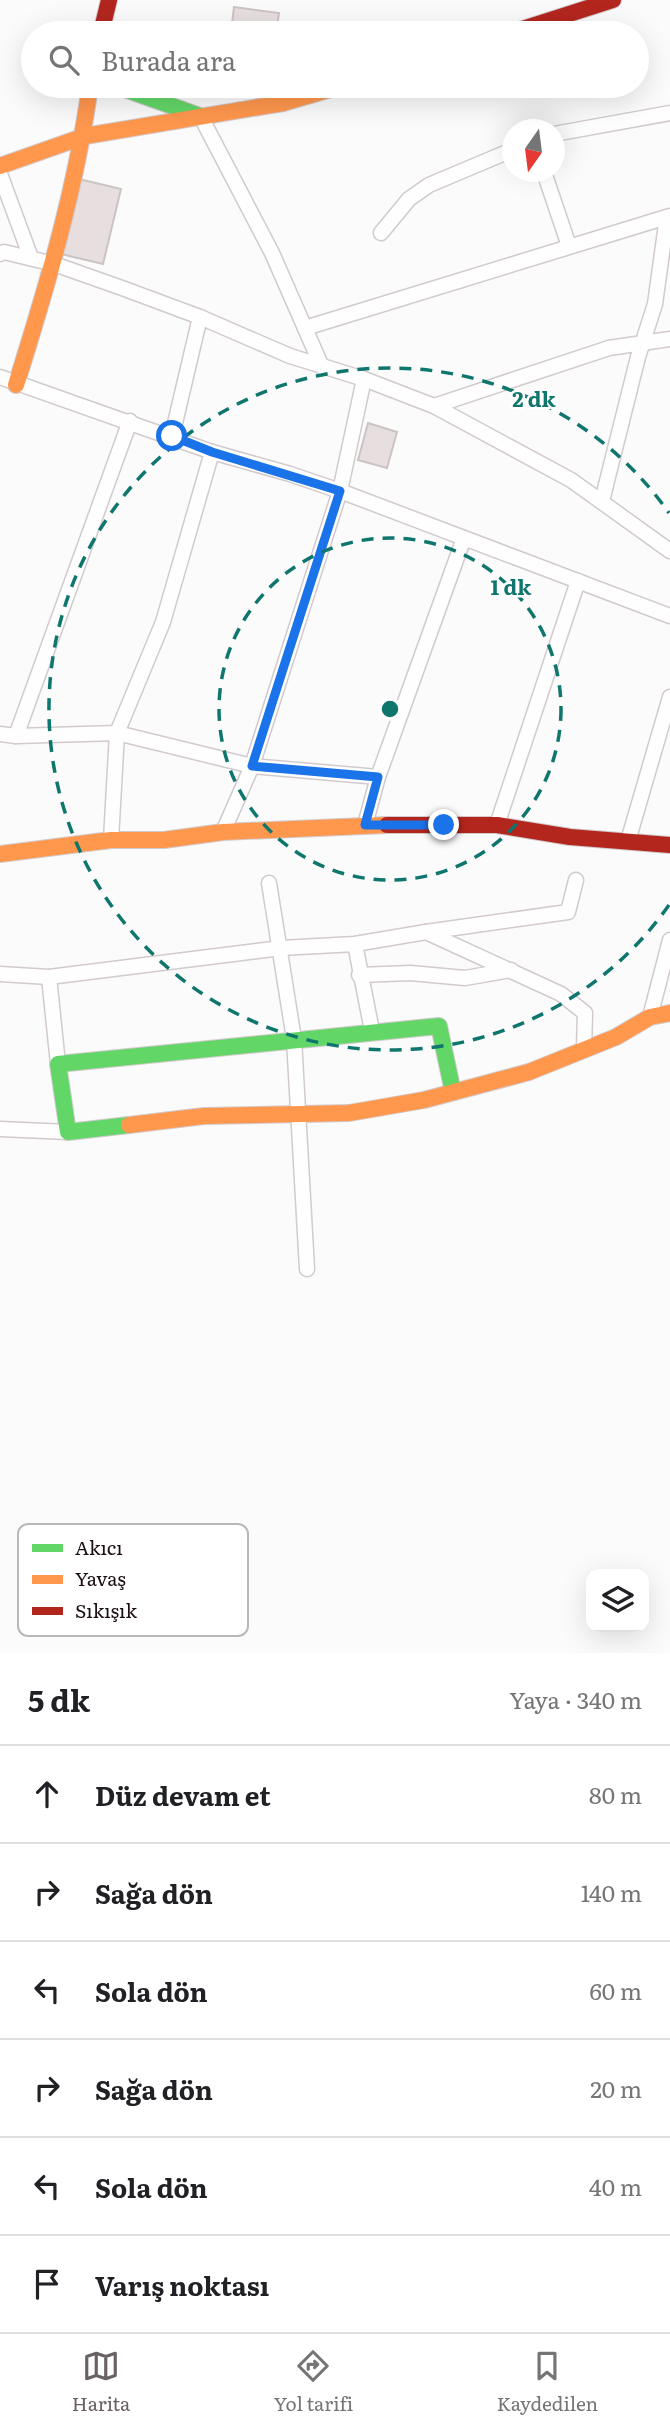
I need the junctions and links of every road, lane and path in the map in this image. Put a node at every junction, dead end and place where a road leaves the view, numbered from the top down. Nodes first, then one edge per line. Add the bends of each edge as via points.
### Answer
1 (109, 0) edge
2 (612, 0) edge
3 (103, 21) edge
4 (547, 21) edge
5 (89, 98) edge
6 (149, 98) edge
7 (300, 98) edge
8 (670, 113) edge
9 (201, 117) junction
10 (565, 132) edge
11 (85, 136) junction
12 (502, 155) edge
13 (0, 166) edge
14 (0, 174) edge
15 (547, 182) edge
16 (669, 216) edge
17 (381, 233) dead end
18 (569, 246) junction
19 (0, 254) edge
20 (31, 258) junction
21 (54, 264) junction
22 (200, 317) junction
23 (305, 328) junction
24 (670, 339) edge
25 (643, 342) junction
26 (323, 367) junction
27 (0, 377) edge
28 (364, 379) junction
29 (16, 385) junction
30 (434, 406) junction
31 (130, 422) junction
32 (172, 436) junction
33 (212, 452) junction
34 (340, 491) junction
35 (602, 501) junction
36 (464, 538) junction
37 (670, 551) edge
38 (578, 581) junction
39 (670, 616) edge
40 (670, 697) edge
41 (117, 733) junction
42 (0, 734) edge
43 (16, 736) junction
44 (252, 766) junction
45 (378, 777) junction
46 (365, 825) junction
47 (497, 825) junction
48 (223, 832) junction
49 (111, 840) junction
50 (628, 841) junction
51 (670, 845) edge
52 (0, 854) edge
53 (576, 880) dead end
54 (269, 883) dead end
55 (426, 932) junction
56 (670, 940) edge
57 (355, 944) junction
58 (281, 948) junction
59 (510, 970) junction
60 (0, 974) edge
61 (359, 975) junction
62 (49, 977) junction
63 (670, 1013) edge
64 (650, 1017) junction
65 (372, 1031) junction
66 (294, 1039) junction
67 (584, 1050) junction
68 (58, 1065) junction
69 (453, 1092) junction
70 (299, 1114) junction
71 (0, 1129) edge
72 (68, 1132) junction
73 (307, 1269) dead end

1 - 3 street
2 - 4 street
5 - 11 street
6 - 9 street
7 - 9 street
8 - 10 street
9 - 11 street
9 - 23 street via 272,253
11 - 13 street
11 - 21 street
12 - 17 street via 429,185 409,199
14 - 20 street
15 - 18 street
16 - 18 street
16 - 25 street via 655,304
18 - 23 street
19 - 20 street
20 - 21 street
21 - 22 street
21 - 29 street
22 - 26 street
22 - 32 street
23 - 26 street
24 - 25 street
25 - 30 street via 609,348
25 - 35 street
26 - 28 street
27 - 29 street
28 - 30 street
28 - 34 street
29 - 31 street
30 - 35 street via 572,480
31 - 32 street
31 - 43 street
32 - 33 street
33 - 34 street
33 - 41 street via 163,622
34 - 36 street
34 - 44 street
35 - 37 street
36 - 38 street
36 - 45 street
38 - 39 street
38 - 47 street
40 - 50 street
41 - 43 street
41 - 44 street
41 - 49 street
42 - 43 street
44 - 45 street
44 - 48 street
45 - 46 street
46 - 47 street
46 - 48 street
47 - 50 street
48 - 49 street
49 - 52 street
50 - 51 street
53 - 55 street via 568,912
54 - 58 street
55 - 57 street
55 - 59 street
56 - 64 street
57 - 58 street
57 - 61 street
58 - 62 street
58 - 66 street
59 - 61 street via 465,978
59 - 67 street via 561,994 585,1013
60 - 62 street
61 - 65 street
62 - 68 street
63 - 64 street
64 - 67 street
65 - 66 street
65 - 69 street via 439,1026
66 - 68 street
66 - 70 street
67 - 69 street via 530,1072
68 - 72 street
69 - 70 street via 349,1113
70 - 72 street via 204,1116
70 - 73 street
71 - 72 street

